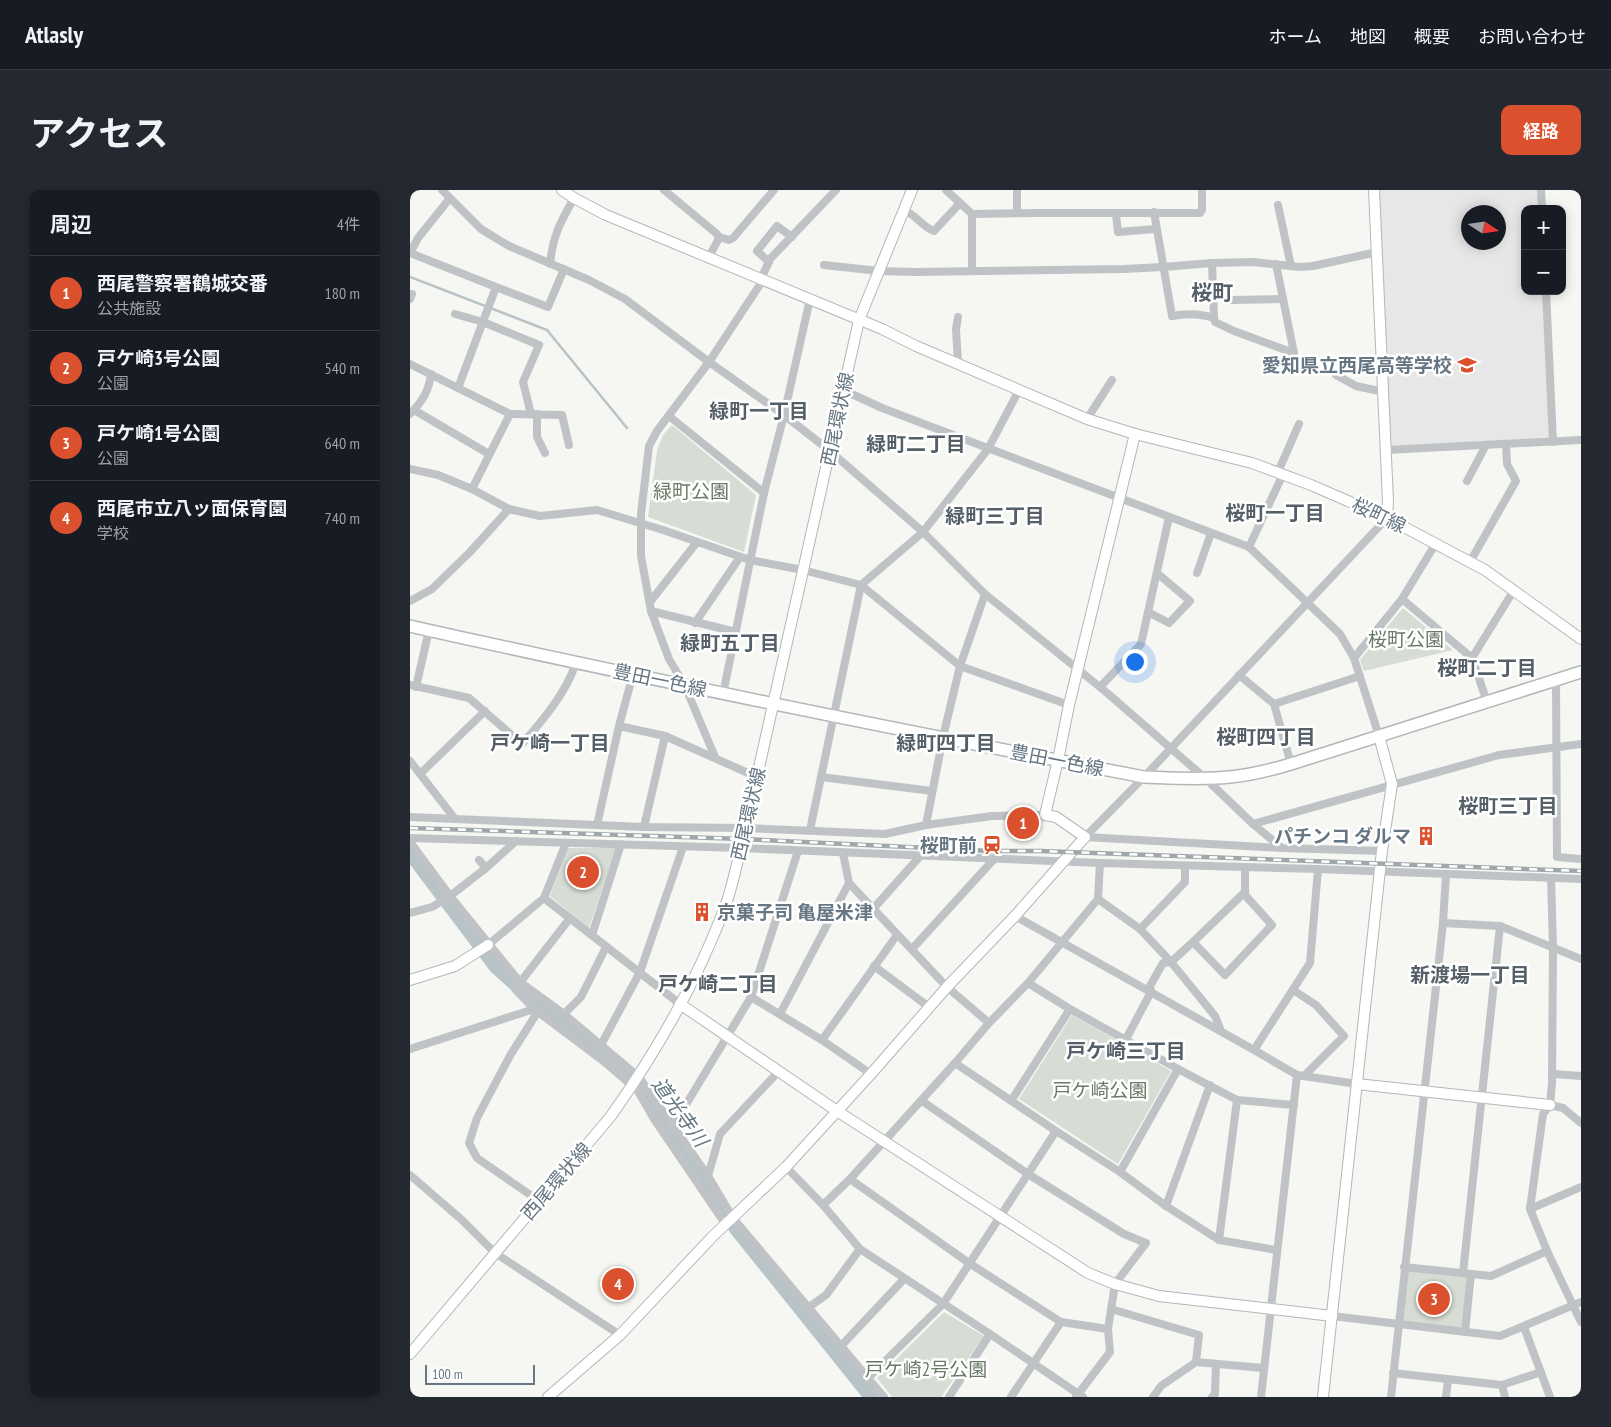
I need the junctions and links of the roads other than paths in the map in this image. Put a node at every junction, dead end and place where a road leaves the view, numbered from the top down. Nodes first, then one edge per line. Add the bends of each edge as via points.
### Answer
1 (442, 190) edge
2 (562, 190) edge
3 (664, 190) edge
4 (774, 190) edge
5 (836, 190) edge
6 (912, 190) edge
7 (946, 190) edge
8 (1017, 190) edge
9 (1202, 190) edge
10 (1374, 190) edge
11 (1541, 190) edge
12 (450, 198) junction
13 (574, 198) junction
14 (960, 203) junction
15 (1278, 205) dead end
16 (1542, 205) edge
17 (903, 210) junction
18 (1154, 212) junction
19 (1017, 213) junction
20 (972, 214) junction
21 (1116, 214) junction
22 (1156, 229) junction
23 (719, 237) junction
24 (792, 238) junction
25 (1377, 252) junction
26 (709, 256) junction
27 (769, 262) junction
28 (1212, 263) junction
29 (550, 264) junction
30 (1276, 264) junction
31 (824, 265) dead end
32 (1291, 266) junction
33 (1163, 267) junction
34 (564, 269) junction
35 (878, 271) junction
36 (972, 271) junction
37 (762, 279) junction
38 (496, 287) junction
39 (410, 294) edge
40 (1546, 295) edge
41 (410, 299) edge
42 (810, 299) junction
43 (1283, 299) junction
44 (1233, 300) dead end
45 (456, 314) dead end
46 (958, 317) dead end
47 (1214, 318) junction
48 (859, 320) junction
49 (482, 322) junction
50 (709, 362) junction
51 (958, 363) junction
52 (410, 364) edge
53 (430, 374) junction
54 (1336, 375) dead end
55 (1112, 380) dead end
56 (458, 388) junction
57 (843, 390) junction
58 (1019, 390) junction
59 (1384, 392) junction
60 (412, 412) edge
61 (510, 414) junction
62 (534, 414) junction
63 (670, 416) junction
64 (784, 416) junction
65 (1087, 419) junction
66 (1300, 424) dead end
67 (1135, 434) junction
68 (1581, 440) edge
69 (1553, 442) junction
70 (1506, 444) junction
71 (569, 445) dead end
72 (1486, 445) junction
73 (988, 449) junction
74 (1386, 450) junction
75 (830, 451) junction
76 (545, 453) dead end
77 (489, 454) junction
78 (410, 469) edge
79 (1280, 473) junction
80 (1466, 481) dead end
81 (472, 489) junction
82 (764, 493) junction
83 (1120, 499) junction
84 (509, 509) junction
85 (1169, 517) junction
86 (1387, 518) junction
87 (640, 523) junction
88 (923, 532) junction
89 (1211, 533) junction
90 (697, 542) junction
91 (1436, 543) junction
92 (1249, 548) junction
93 (740, 557) junction
94 (750, 560) junction
95 (1470, 562) junction
96 (803, 570) junction
97 (1156, 573) junction
98 (1197, 573) dead end
99 (861, 585) junction
100 (1514, 590) junction
101 (984, 594) junction
102 (1402, 599) junction
103 (410, 600) edge
104 (650, 602) junction
105 (1306, 603) junction
106 (650, 611) junction
107 (1148, 612) junction
108 (695, 623) junction
109 (410, 626) edge
110 (429, 630) junction
111 (736, 632) junction
112 (1581, 639) edge
113 (1354, 658) junction
114 (1472, 658) junction
115 (576, 662) junction
116 (960, 666) junction
117 (1078, 670) junction
118 (1581, 672) edge
119 (633, 674) junction
120 (1239, 675) junction
121 (1360, 676) junction
122 (1556, 680) junction
123 (413, 686) edge
124 (685, 686) junction
125 (1100, 687) junction
126 (723, 694) junction
127 (1487, 702) junction
128 (774, 704) junction
129 (1274, 704) junction
130 (1069, 705) junction
131 (485, 711) junction
132 (834, 716) junction
133 (619, 726) junction
134 (665, 736) junction
135 (1379, 736) junction
136 (943, 737) junction
137 (1581, 744) edge
138 (1557, 747) junction
139 (1170, 749) junction
140 (715, 757) junction
141 (1058, 760) junction
142 (410, 761) edge
143 (1291, 764) junction
144 (420, 774) junction
145 (757, 777) junction
146 (821, 777) junction
147 (1144, 777) junction
148 (1205, 778) junction
149 (1392, 784) junction
150 (932, 791) junction
151 (1045, 815) junction
152 (410, 817) edge
153 (455, 819) junction
154 (1253, 824) junction
155 (597, 825) junction
156 (926, 825) junction
157 (644, 827) junction
158 (745, 828) junction
159 (810, 830) junction
160 (1085, 837) junction
161 (410, 840) edge
162 (516, 841) junction
163 (566, 843) junction
164 (621, 844) junction
165 (684, 847) junction
166 (742, 848) junction
167 (1282, 848) junction
168 (798, 851) junction
169 (1382, 851) junction
170 (844, 853) junction
171 (922, 854) junction
172 (994, 858) junction
173 (1581, 858) edge
174 (479, 860) dead end
175 (1063, 861) junction
176 (1100, 863) junction
177 (1185, 866) junction
178 (1245, 867) junction
179 (486, 868) junction
180 (1318, 869) junction
181 (1380, 871) junction
182 (1446, 874) junction
183 (1552, 878) junction
184 (1581, 879) edge
185 (849, 883) junction
186 (1245, 892) junction
187 (450, 896) junction
188 (544, 898) junction
189 (1098, 900) junction
190 (873, 909) junction
191 (410, 913) edge
192 (1015, 916) junction
193 (570, 918) junction
194 (1443, 923) junction
195 (1500, 926) junction
196 (1140, 929) junction
197 (592, 935) junction
198 (897, 935) junction
199 (1063, 942) junction
200 (1193, 942) junction
201 (488, 945) junction
202 (606, 947) junction
203 (1553, 947) junction
204 (912, 949) junction
205 (1581, 959) edge
206 (1171, 962) junction
207 (874, 966) junction
208 (640, 972) junction
209 (410, 980) edge
210 (1028, 983) junction
211 (518, 985) junction
212 (947, 987) junction
213 (1293, 990) junction
214 (1151, 992) junction
215 (751, 997) junction
216 (680, 1004) junction
217 (929, 1007) junction
218 (534, 1008) junction
219 (1070, 1009) junction
220 (564, 1014) junction
221 (780, 1014) junction
222 (989, 1023) junction
223 (1221, 1032) junction
224 (728, 1036) junction
225 (1126, 1039) junction
226 (822, 1040) junction
227 (601, 1045) junction
228 (410, 1048) edge
229 (1254, 1050) junction
230 (955, 1063) junction
231 (1178, 1069) junction
232 (779, 1071) junction
233 (872, 1074) junction
234 (1552, 1074) junction
235 (1300, 1076) junction
236 (1581, 1076) edge
237 (636, 1081) junction
238 (1357, 1084) junction
239 (1210, 1086) junction
240 (1424, 1091) junction
241 (1482, 1097) junction
242 (922, 1100) junction
243 (1237, 1100) junction
244 (1012, 1101) junction
245 (1550, 1105) junction
246 (1294, 1106) junction
247 (837, 1111) junction
248 (1581, 1123) edge
249 (673, 1126) junction
250 (1056, 1131) junction
251 (883, 1141) junction
252 (786, 1167) junction
253 (1120, 1172) junction
254 (1028, 1174) junction
255 (410, 1176) edge
256 (708, 1176) junction
257 (850, 1179) junction
258 (1581, 1187) edge
259 (539, 1201) junction
260 (823, 1205) junction
261 (1166, 1206) junction
262 (1530, 1210) junction
263 (1000, 1217) junction
264 (730, 1221) junction
265 (1220, 1240) junction
266 (860, 1249) junction
267 (1276, 1250) junction
268 (1547, 1251) junction
269 (495, 1252) junction
270 (969, 1263) junction
271 (1404, 1267) junction
272 (1467, 1274) junction
273 (904, 1279) junction
274 (1114, 1284) junction
275 (943, 1304) junction
276 (1577, 1304) edge
277 (809, 1307) junction
278 (1270, 1309) junction
279 (1111, 1310) junction
280 (1332, 1316) junction
281 (1061, 1322) junction
282 (1581, 1322) edge
283 (1398, 1324) junction
284 (1524, 1326) junction
285 (1108, 1329) junction
286 (1465, 1332) junction
287 (990, 1334) junction
288 (620, 1335) junction
289 (840, 1346) junction
290 (410, 1354) edge
291 (1196, 1362) junction
292 (1033, 1363) junction
293 (1216, 1364) junction
294 (1263, 1368) junction
295 (1393, 1372) junction
296 (1541, 1372) junction
297 (869, 1377) junction
298 (1448, 1380) junction
299 (1502, 1385) junction
300 (1079, 1396) edge
301 (548, 1397) edge
302 (884, 1397) edge
303 (949, 1397) edge
304 (1011, 1397) edge
305 (1153, 1397) edge
306 (1212, 1397) edge
307 (1260, 1397) edge
308 (1324, 1397) edge
309 (1391, 1397) edge
310 (1446, 1397) edge
311 (1505, 1397) edge
312 (1550, 1397) edge

1 - 12 street
2 - 13 street
3 - 23 street
4 - 23 street via 733,238
5 - 24 street
6 - 17 street, 西尾環状線
7 - 14 street
8 - 19 street
9 - 18 street via 1200,213
10 - 25 street
11 - 16 street
12 - 29 street via 481,229
12 - 38 street via 410,253
13 - 26 street
13 - 29 street via 558,226
14 - 17 street via 934,231
14 - 20 street
15 - 32 street
17 - 35 street, 西尾環状線
18 - 21 street
18 - 22 street
19 - 20 street
19 - 21 street
20 - 36 street
21 - 22 street via 1118,232
22 - 33 street
23 - 26 street
24 - 27 street
24 - 27 street via 777,226 757,251
25 - 32 street via 1313,266
25 - 59 street
26 - 37 street
27 - 37 street
28 - 30 street
28 - 33 street
28 - 47 street
29 - 34 street
30 - 32 street
30 - 43 street
31 - 35 street
33 - 36 street
33 - 47 street via 1172,316 1196,313
34 - 38 street via 548,307
34 - 50 street via 625,299
35 - 36 street
35 - 48 street, 西尾環状線
37 - 42 street
37 - 50 street
38 - 49 street
39 - 41 street
40 - 69 street
42 - 48 street
42 - 64 street
43 - 44 street
43 - 47 street via 1294,353 1234,331 1215,322
45 - 49 street
46 - 51 street
48 - 51 street
48 - 57 street, 西尾環状線
49 - 56 street
49 - 62 street via 539,345 523,382
50 - 63 street
50 - 64 street
51 - 58 street
52 - 53 street
53 - 56 street
53 - 60 street via 425,395
54 - 59 street via 1356,386
55 - 65 street
56 - 61 street
57 - 73 street
57 - 75 street, 西尾環状線
58 - 65 street
58 - 73 street
59 - 74 street
60 - 77 street
61 - 62 street
61 - 77 street
62 - 71 street via 562,415
62 - 76 street via 537,437
63 - 82 street
63 - 87 street via 650,446
64 - 75 street
64 - 82 street
65 - 67 street
66 - 79 street
67 - 79 street, 桜町線
67 - 83 street
68 - 69 street
69 - 70 street
70 - 72 street
70 - 95 street via 1507,464 1516,481
72 - 74 street
72 - 80 street
73 - 83 street
73 - 88 street
74 - 86 street
75 - 88 street
75 - 96 street, 西尾環状線
77 - 81 street
78 - 81 street via 438,474
79 - 86 street, 桜町線
79 - 92 street
81 - 84 street
82 - 94 street
83 - 85 street
83 - 117 street
84 - 87 street via 540,516 597,510
84 - 103 street via 432,588
85 - 89 street
85 - 97 street
86 - 91 street, 桜町線
86 - 105 street
87 - 90 street
87 - 104 street via 641,556
88 - 99 street
88 - 101 street
89 - 92 street
89 - 98 street
90 - 93 street
90 - 104 street
91 - 95 street, 桜町線
91 - 102 street
92 - 105 street
93 - 94 street
93 - 108 street
94 - 96 street
94 - 111 street
95 - 100 street, 桜町線
96 - 99 street
96 - 128 street, 西尾環状線
97 - 107 street
97 - 107 street via 1190,601 1169,623
99 - 116 street
99 - 132 street
100 - 112 street, 桜町線
100 - 114 street
101 - 116 street
101 - 117 street
102 - 113 street
102 - 114 street
104 - 106 street
105 - 113 street via 1340,634
105 - 120 street
106 - 108 street
106 - 124 street via 669,659
107 - 125 street via 1141,644
108 - 111 street
109 - 110 main road, 豊田一色線
110 - 115 main road, 豊田一色線
110 - 123 street
111 - 126 street
113 - 121 street
114 - 127 street
115 - 119 main road, 豊田一色線
115 - 131 street via 548,713 522,744
116 - 130 street
116 - 136 street
117 - 125 street
117 - 130 street
118 - 122 main road, 豊田一色線
119 - 124 main road, 豊田一色線
119 - 133 street
120 - 129 street
120 - 139 street
121 - 129 street
121 - 135 street
122 - 127 main road, 豊田一色線
122 - 138 street
123 - 131 street via 469,698
124 - 126 main road, 豊田一色線
124 - 140 street
125 - 139 street
126 - 128 main road, 豊田一色線
127 - 135 main road, 豊田一色線
128 - 132 main road, 豊田一色線
128 - 145 street, 西尾環状線
129 - 143 street
130 - 141 street
131 - 144 street
132 - 136 main road, 豊田一色線
132 - 146 street
133 - 134 street
133 - 155 street
134 - 140 street
134 - 157 street
135 - 143 main road, 豊田一色線
135 - 149 street
136 - 141 main road, 豊田一色線
136 - 150 street
137 - 138 street
138 - 149 street via 1499,755
138 - 173 street via 1556,857
139 - 147 street
139 - 148 street
140 - 145 street
141 - 147 main road, 豊田一色線
141 - 151 street
142 - 144 street
143 - 148 main road, 豊田一色線 via 1263,772
144 - 153 street
145 - 158 street, 西尾環状線
146 - 150 street
146 - 159 street
147 - 148 main road, 豊田一色線
147 - 160 street
148 - 154 street
149 - 154 street
149 - 169 street
150 - 156 street
151 - 156 street via 992,816
151 - 160 street via 1056,817
152 - 153 street
153 - 155 street
154 - 167 street
155 - 157 street
156 - 159 street via 885,834
157 - 158 street
158 - 159 street
158 - 166 street, 西尾環状線
160 - 167 street
160 - 175 street
161 - 162 street
161 - 187 street
162 - 163 street
162 - 179 street
163 - 164 street
163 - 188 street
164 - 165 street
164 - 197 street
165 - 166 street
165 - 208 street
166 - 168 street
166 - 216 street, 西尾環状線 via 726,905 700,968
167 - 169 street
168 - 170 street
168 - 215 street
169 - 181 street
170 - 171 street
170 - 185 street
171 - 172 street
171 - 190 street
172 - 175 street
172 - 204 street
174 - 179 street
175 - 176 street
175 - 192 street
176 - 177 street
176 - 189 street
177 - 178 street
177 - 196 street via 1185,882
178 - 180 street
178 - 186 street
179 - 187 street
180 - 181 street
180 - 213 street via 1310,963
181 - 182 street
181 - 238 street
182 - 183 street
182 - 194 street
183 - 184 street
183 - 203 street
185 - 190 street
185 - 221 street
186 - 200 street
186 - 200 street via 1245,896 1272,925 1225,975
187 - 191 street via 432,907
187 - 201 street
188 - 193 street
188 - 201 street
189 - 196 street
189 - 199 street
190 - 198 street
192 - 199 street
192 - 212 street
193 - 197 street
193 - 211 street
194 - 195 street
194 - 240 street
195 - 203 street
195 - 241 street
196 - 206 street
197 - 202 street
198 - 204 street
198 - 207 street
199 - 210 street
199 - 214 street
200 - 206 street
201 - 209 street via 455,966
201 - 211 street
202 - 208 street
202 - 220 street via 581,997
203 - 205 street
203 - 234 street
204 - 212 street
206 - 214 street via 1163,963 1150,986
206 - 223 street via 1215,1016
207 - 217 street
207 - 226 street
208 - 216 street
208 - 227 street
210 - 219 street
210 - 222 street
211 - 218 street
211 - 220 street
212 - 217 street
212 - 222 street
213 - 229 street
213 - 235 street via 1316,1005 1344,1036
214 - 223 street
214 - 225 street
215 - 221 street
215 - 224 street
216 - 224 street
216 - 237 street, 西尾環状線
217 - 233 street
218 - 228 street
218 - 237 street
218 - 259 street via 535,1016 477,1118 469,1143 477,1158
219 - 225 street
219 - 244 street
220 - 227 street
221 - 226 street
222 - 230 street
223 - 229 street
224 - 232 street
224 - 249 street
225 - 231 street
226 - 233 street
227 - 237 street
229 - 235 street
230 - 242 street
230 - 244 street
231 - 239 street
231 - 253 street
232 - 247 street
232 - 256 street via 720,1134
233 - 247 street
234 - 236 street
234 - 245 street
235 - 238 street
235 - 246 street
237 - 249 street
237 - 259 street, 西尾環状線 via 611,1116
237 - 264 street via 654,1119
238 - 240 street
238 - 280 street
239 - 243 street
239 - 261 street
240 - 241 street
240 - 271 street
241 - 245 street
241 - 272 street
242 - 251 street
242 - 254 street
243 - 246 street
243 - 265 street
244 - 250 street
245 - 248 street via 1563,1108
245 - 262 street via 1543,1114
246 - 267 street
247 - 251 street
247 - 252 street
249 - 256 street
250 - 253 street
250 - 254 street
251 - 257 street
251 - 263 street
252 - 260 street
252 - 264 street
253 - 261 street
254 - 263 street
254 - 274 street via 1124,1234 1146,1243
255 - 269 street
256 - 264 street
257 - 260 street
257 - 270 street
258 - 262 street
259 - 269 street, 西尾環状線
260 - 266 street
261 - 265 street
262 - 268 street
263 - 270 street
263 - 274 street via 1088,1273
264 - 277 street
264 - 288 street
265 - 267 street
266 - 273 street
266 - 277 street via 826,1295
267 - 278 street
268 - 272 street via 1492,1276
268 - 276 street
269 - 288 street
269 - 290 street, 西尾環状線
270 - 275 street
270 - 281 street
271 - 272 street
271 - 283 street
272 - 286 street
273 - 275 street
273 - 289 street
274 - 278 street via 1159,1296
274 - 279 street
275 - 287 street
275 - 297 street
276 - 282 street
276 - 284 street
277 - 289 street
278 - 280 street
278 - 294 street
279 - 285 street
279 - 291 street via 1198,1335
280 - 283 street
280 - 308 street
281 - 285 street
281 - 292 street
283 - 286 street
283 - 295 street
284 - 286 street via 1500,1336
284 - 296 street
285 - 300 street via 1110,1352
287 - 292 street
287 - 303 street
288 - 301 street
289 - 297 street
291 - 293 street
291 - 305 street via 1161,1386
292 - 300 street
292 - 304 street
293 - 294 street
293 - 306 street via 1215,1394
294 - 307 street
295 - 298 street
295 - 309 street
296 - 299 street
296 - 312 street
297 - 302 street
298 - 299 street
298 - 310 street
299 - 311 street

